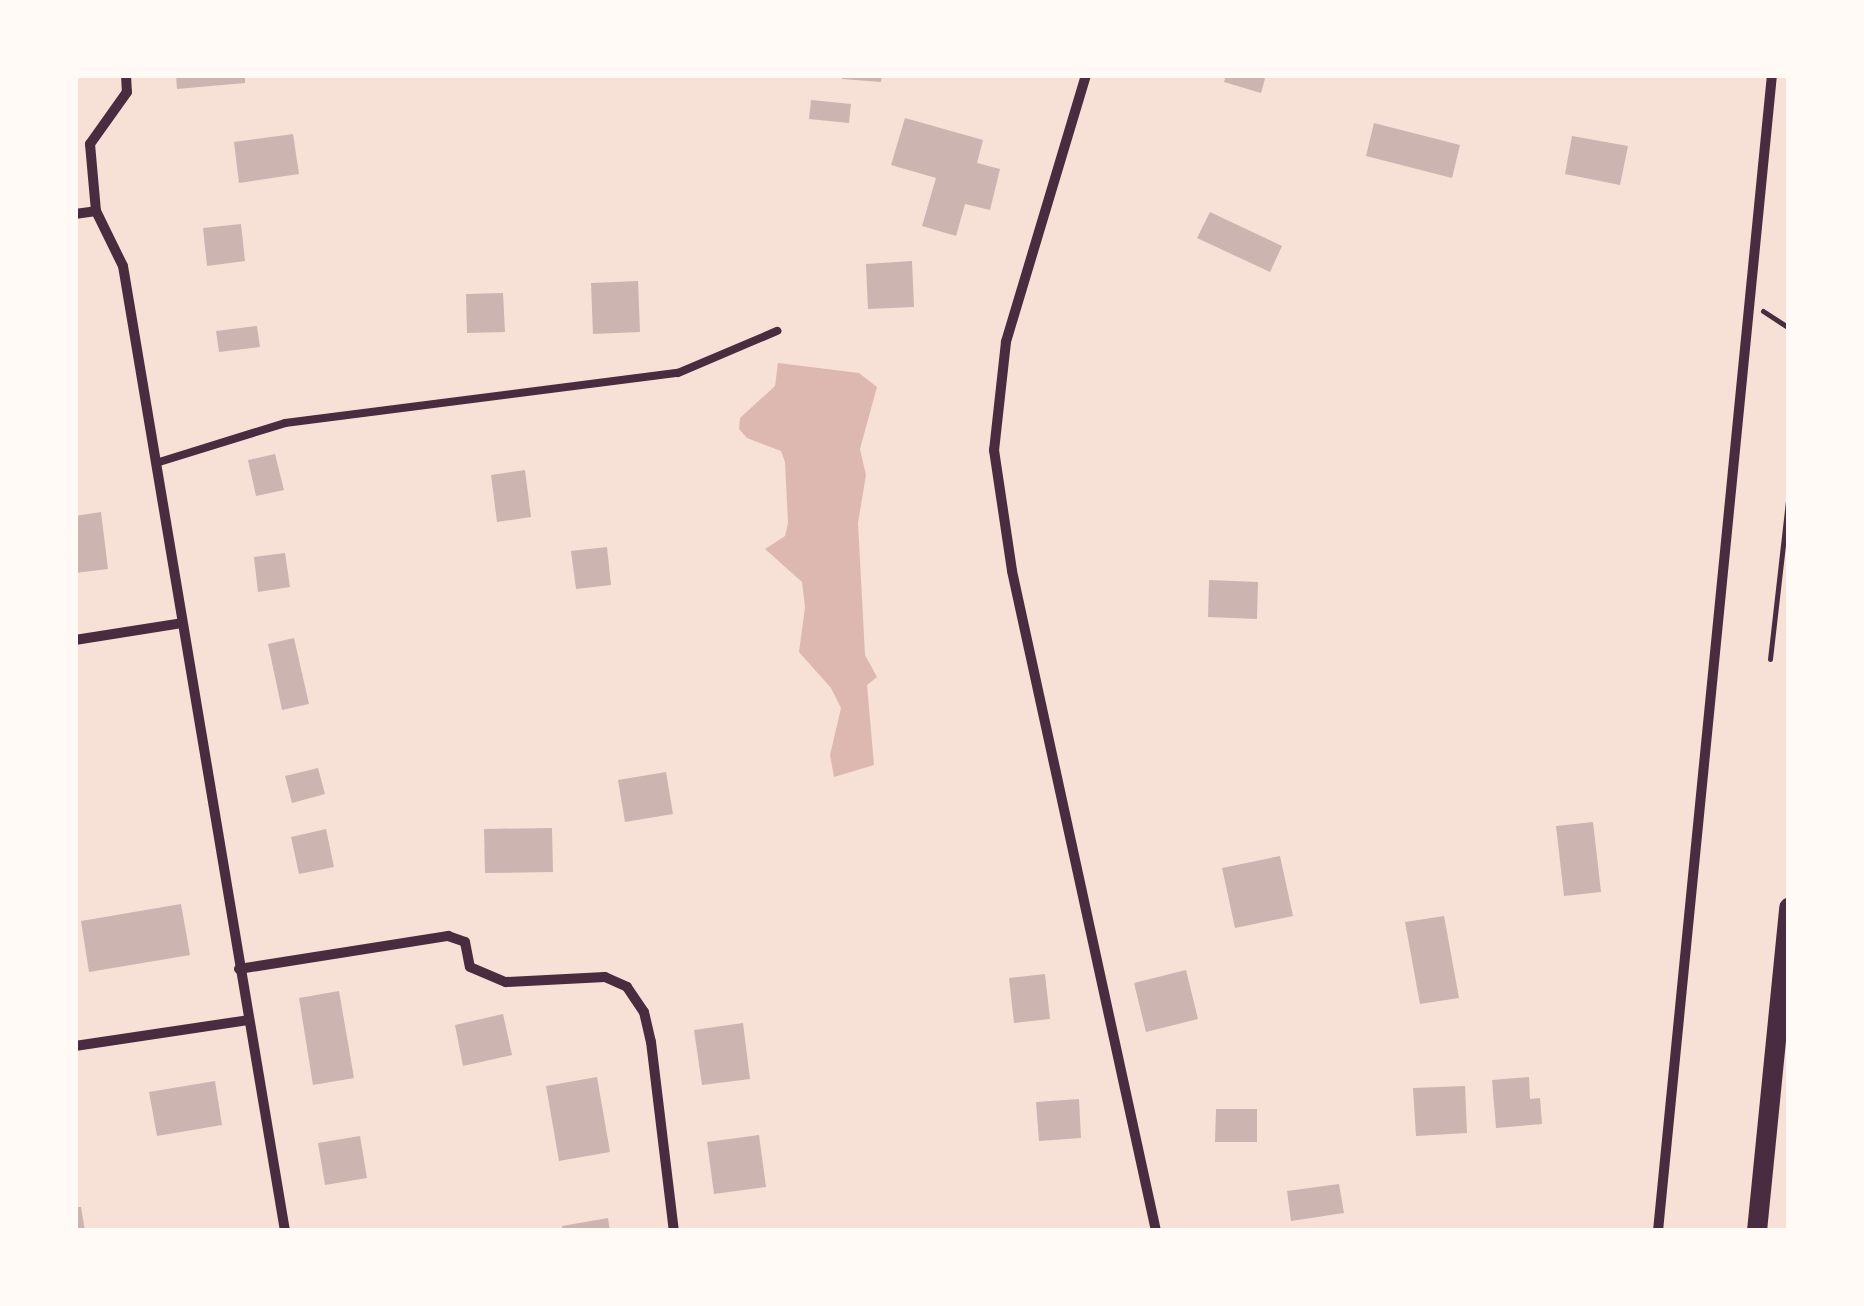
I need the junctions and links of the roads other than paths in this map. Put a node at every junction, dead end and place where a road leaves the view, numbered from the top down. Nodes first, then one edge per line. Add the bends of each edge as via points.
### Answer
1 (126, 75) edge
2 (1086, 75) edge
3 (1772, 75) edge
4 (96, 211) junction
5 (75, 214) edge
6 (777, 330) dead end
7 (156, 462) junction
8 (182, 623) junction
9 (75, 640) edge
10 (1789, 908) edge
11 (239, 969) junction
12 (248, 1020) junction
13 (75, 1046) edge
14 (284, 1231) edge
15 (674, 1231) edge
16 (1156, 1231) edge
17 (1658, 1231) edge
18 (1757, 1231) edge

1 - 4 street via 127,92 90,144
2 - 16 street via 1006,342 994,450 1012,571
3 - 17 street
4 - 5 street
4 - 7 street via 123,266
6 - 7 lane via 678,373 285,423
7 - 8 street
8 - 9 street
8 - 11 street
10 - 18 main road
11 - 12 street
11 - 15 street via 448,936 466,942 470,967 506,982 606,977 626,987 644,1012 651,1042
12 - 13 street
12 - 14 street

